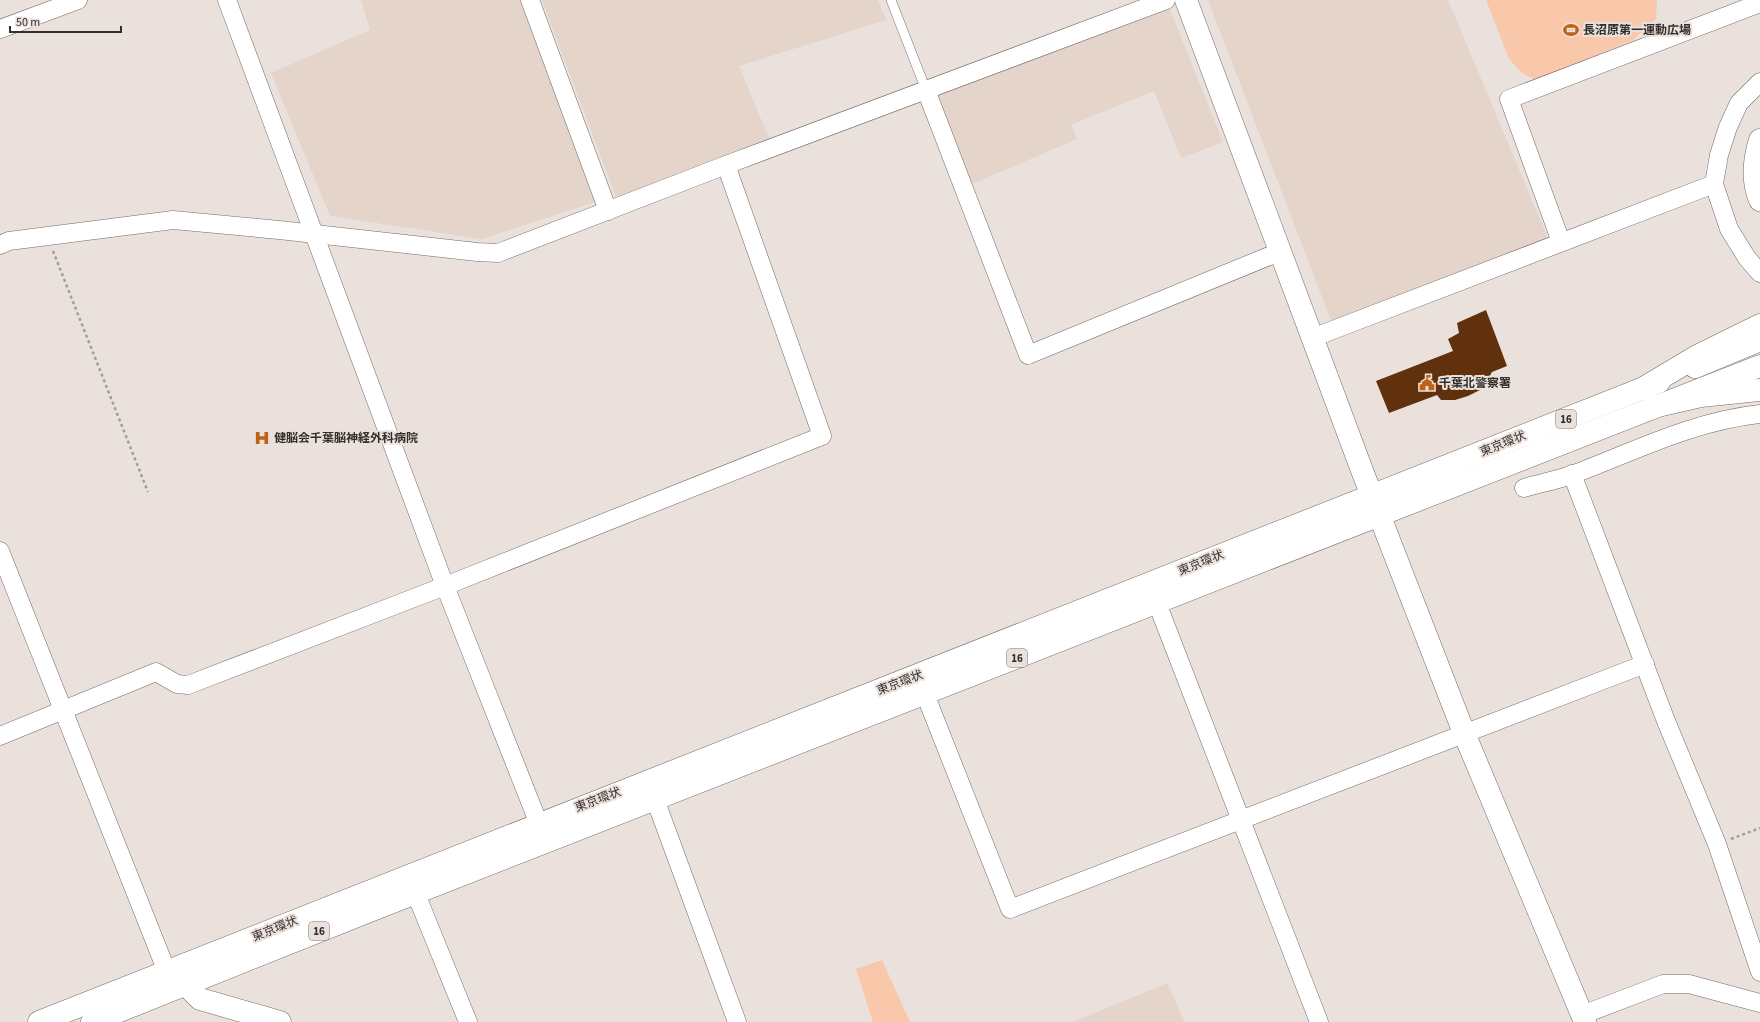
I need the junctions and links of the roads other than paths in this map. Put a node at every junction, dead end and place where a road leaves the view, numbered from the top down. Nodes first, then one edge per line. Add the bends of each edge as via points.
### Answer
1 (78, 0) edge
2 (226, 0) edge
3 (530, 0) edge
4 (891, 0) edge
5 (1166, 0) edge
6 (1186, 0) edge
7 (1760, 3) edge
8 (38, 7) edge
9 (0, 29) edge
10 (1760, 82) edge
11 (926, 90) junction
12 (1760, 140) edge
13 (726, 165) junction
14 (1714, 184) junction
15 (1760, 200) edge
16 (608, 211) junction
17 (315, 234) junction
18 (1561, 242) junction
19 (0, 245) edge
20 (1279, 252) junction
21 (1760, 273) edge
22 (1760, 324) edge
23 (1312, 338) junction
24 (1760, 340) edge
25 (1760, 366) edge
26 (1642, 389) junction
27 (1760, 390) edge
28 (1653, 407) junction
29 (1760, 414) edge
30 (1572, 474) junction
31 (1524, 488) dead end
32 (1371, 496) junction
33 (1379, 516) junction
34 (0, 551) edge
35 (445, 586) junction
36 (1158, 603) junction
37 (1645, 664) junction
38 (925, 694) junction
39 (62, 710) junction
40 (1464, 733) junction
41 (0, 736) edge
42 (655, 799) junction
43 (1242, 820) junction
44 (542, 833) junction
45 (416, 894) junction
46 (167, 972) junction
47 (1760, 972) edge
48 (188, 984) junction
49 (1760, 1003) edge
50 (1583, 1018) edge
51 (39, 1022) edge
52 (92, 1022) edge
53 (280, 1022) edge
54 (468, 1022) edge
55 (737, 1022) edge
56 (1319, 1022) edge

1 - 8 street
2 - 17 street
3 - 16 street
4 - 11 lane
5 - 11 street
6 - 20 main road
7 - 18 street via 1509,99
8 - 9 street
10 - 14 street via 1739,103 1728,127 1719,155
11 - 13 street
11 - 20 street via 1028,355
12 - 15 main road via 1755,176
13 - 16 street
13 - 35 street via 822,436
14 - 18 street
14 - 21 street via 1729,229
16 - 17 street via 498,253
17 - 19 street via 173,220 9,241
17 - 35 street
18 - 23 street
20 - 23 main road
22 - 26 main road via 1699,355
23 - 32 main road
24 - 26 main road, 東京環状 / 16
25 - 28 main road, 東京環状 / 16
26 - 32 main road, 東京環状 / 16
27 - 28 main road via 1701,396
28 - 33 main road, 東京環状 / 16
29 - 30 street via 1713,422
30 - 31 street
30 - 37 street
32 - 33 main road
32 - 44 main road, 東京環状 / 16 via 962,658
33 - 36 main road, 東京環状 / 16
33 - 40 main road
34 - 39 street
35 - 39 street via 188,685 177,684 156,672
35 - 44 street
36 - 38 main road, 東京環状 / 16
36 - 43 street
37 - 40 street
37 - 47 street via 1716,844
38 - 42 main road, 東京環状 / 16
38 - 43 street via 1010,909
39 - 41 street
39 - 46 street
40 - 43 street
40 - 50 main road
42 - 44 main road, 東京環状 / 16
42 - 55 street
43 - 56 street
44 - 45 main road, 東京環状 / 16
44 - 46 main road, 東京環状 / 16
45 - 48 main road, 東京環状 / 16
45 - 54 street
46 - 51 main road, 東京環状 / 16
48 - 52 main road, 東京環状 / 16
48 - 53 main road via 200,999
49 - 50 street via 1690,984 1663,984

